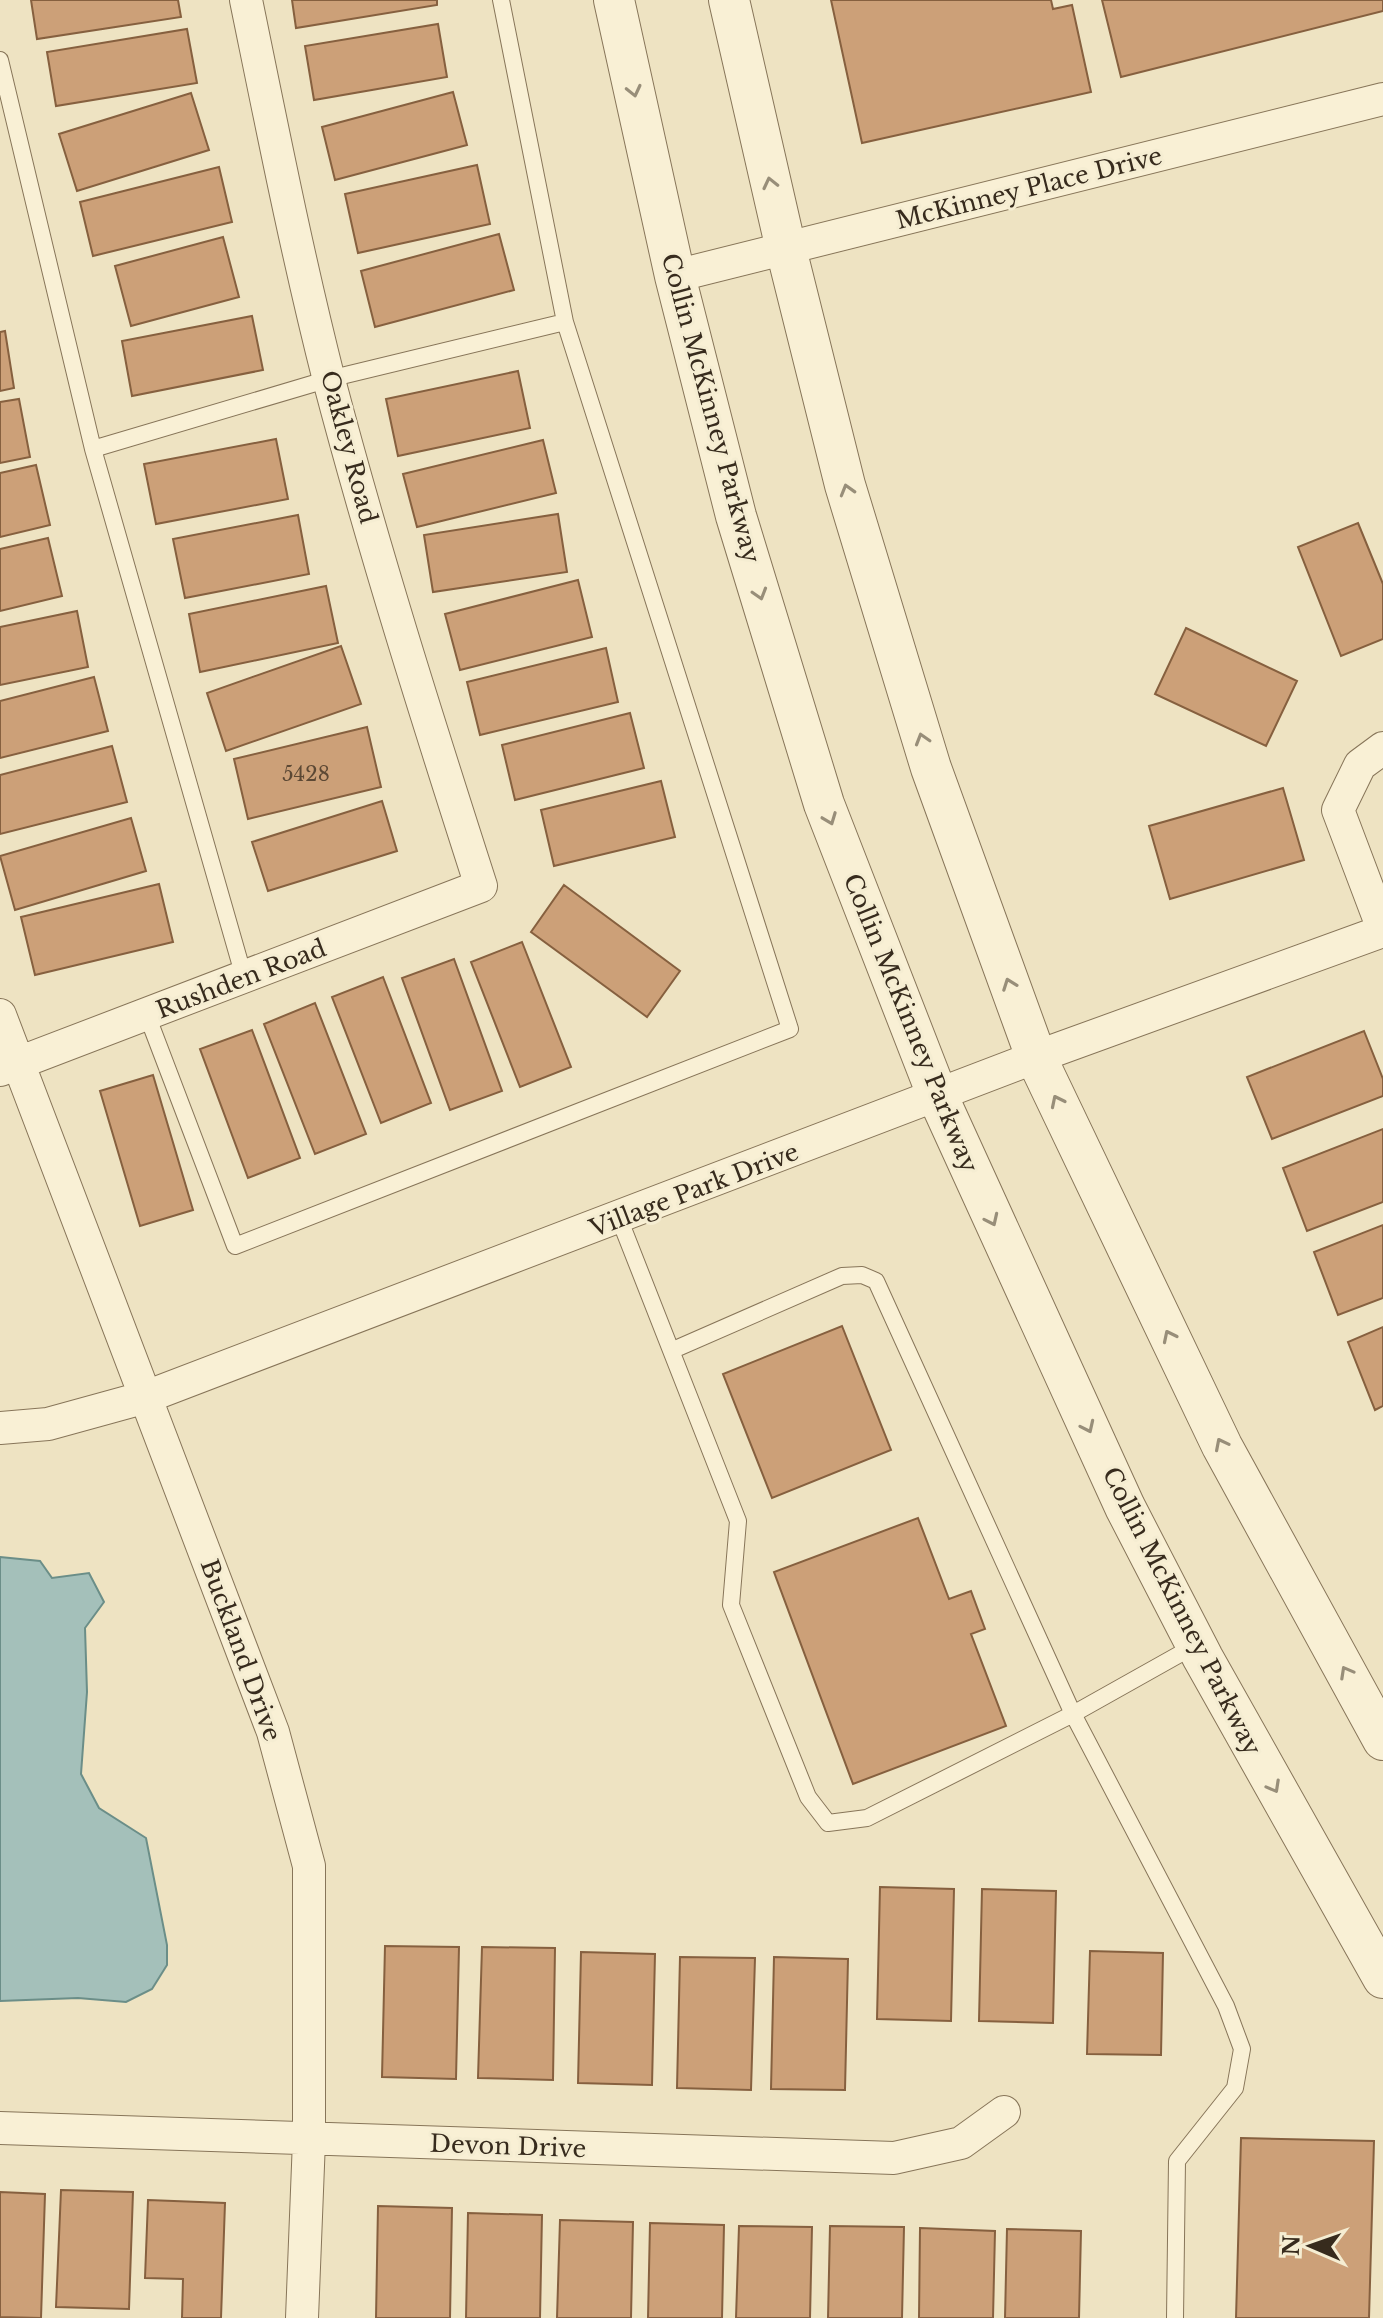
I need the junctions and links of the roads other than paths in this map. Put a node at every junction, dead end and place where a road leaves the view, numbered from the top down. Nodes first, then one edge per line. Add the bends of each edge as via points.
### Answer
1 (246, 0) edge
2 (501, 0) edge
3 (614, 0) edge
4 (729, 0) edge
5 (0, 60) edge
6 (1383, 99) edge
7 (786, 249) junction
8 (675, 276) junction
9 (565, 322) junction
10 (329, 379) junction
11 (93, 449) junction
12 (1383, 748) edge
13 (481, 886) joint
14 (1383, 930) edge
15 (244, 977) junction
16 (0, 1015) edge
17 (147, 1015) junction
18 (1036, 1057) junction
19 (8, 1068) edge
20 (938, 1097) junction
21 (619, 1218) junction
22 (673, 1350) junction
23 (146, 1397) junction
24 (0, 1428) edge
25 (1196, 1645) junction
26 (1073, 1714) junction
27 (1383, 1740) edge
28 (1383, 1978) edge
29 (1004, 2112) dead end
30 (0, 2128) edge
31 (309, 2140) junction
32 (302, 2318) edge
33 (1175, 2318) edge

1 - 10 street, Oakley Road
2 - 9 lane
3 -> 8 street, Collin McKinney Parkway
7 -> 4 street
5 - 11 lane
6 - 7 street, McKinney Place Drive
7 - 8 street, McKinney Place Drive
18 -> 7 street via 931,768 845,485
8 -> 20 street, Collin McKinney Parkway via 736,516 824,804
9 - 10 lane
9 - 17 lane via 790,1029 235,1246
10 - 11 lane
10 - 13 street, Oakley Road via 402,640
11 - 15 lane
12 - 14 street via 1360,765 1338,810
13 - 15 street, Rushden Road
14 - 18 street, Village Park Drive
15 - 17 street, Rushden Road
16 - 19 street, Buckland Drive
17 - 19 street, Rushden Road
18 - 20 street, Village Park Drive
27 -> 18 street via 1222,1446
19 - 23 street, Buckland Drive
20 - 21 street, Village Park Drive
20 -> 25 street, Collin McKinney Parkway via 1125,1507
21 - 22 lane
21 - 23 street, Village Park Drive
22 - 26 lane via 842,1276 876,1281
22 - 26 lane via 738,1521 731,1605 808,1797 828,1823 867,1818
23 - 24 street, Village Park Drive via 48,1424
23 - 31 street, Buckland Drive via 273,1732 309,1866
25 - 26 lane
25 -> 28 street, Collin McKinney Parkway
26 - 33 lane via 1226,2006 1242,2049 1235,2088 1177,2161
29 - 31 street, Devon Drive via 961,2143 894,2158
30 - 31 street, Devon Drive
31 - 32 street, Buckland Drive

